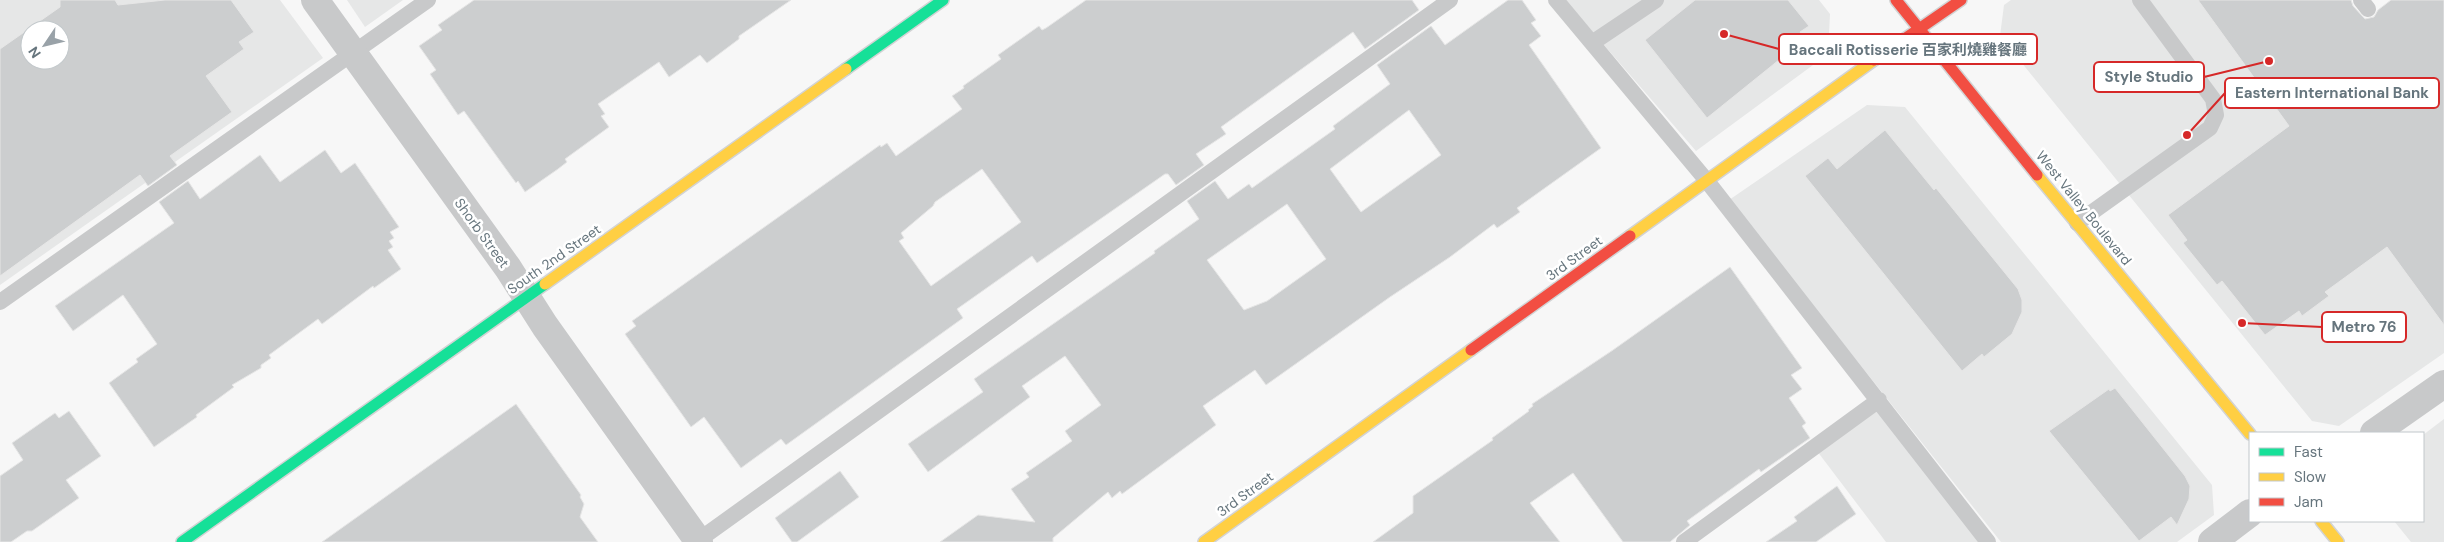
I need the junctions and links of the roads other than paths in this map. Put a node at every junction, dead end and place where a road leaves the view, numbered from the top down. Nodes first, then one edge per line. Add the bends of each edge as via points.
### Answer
1 (315, 0) edge
2 (428, 0) edge
3 (943, 0) edge
4 (1450, 0) edge
5 (1556, 0) edge
6 (1656, 0) edge
7 (1896, 0) edge
8 (1962, 0) edge
9 (2140, 0) edge
10 (1918, 30) junction
11 (1592, 43) junction
12 (352, 52) junction
13 (1706, 181) junction
14 (2077, 223) junction
15 (526, 298) junction
16 (0, 302) edge
17 (2444, 384) edge
18 (1879, 400) junction
19 (2375, 432) edge
20 (2249, 433) edge
21 (2249, 515) edge
22 (2322, 522) edge
23 (182, 542) edge
24 (698, 542) edge
25 (1204, 542) edge
26 (1684, 542) edge
27 (1988, 542) edge
28 (2212, 542) edge
29 (2338, 542) edge

1 - 12 street, Shorb Street
2 - 12 lane
3 - 15 street, South 2nd Street
4 - 24 lane
5 - 11 lane
6 - 11 lane
7 - 10 street, West Valley Boulevard
8 - 10 street, 3rd Street
9 - 14 lane via 2213,99 2216,115 2210,128
10 - 13 street, 3rd Street
10 - 14 street, West Valley Boulevard
11 - 13 lane
12 - 15 street, Shorb Street via 508,268
12 - 16 lane
13 - 18 lane
13 - 25 street, 3rd Street
14 - 20 street, West Valley Boulevard
15 - 23 street, South 2nd Street
15 - 24 street, Shorb Street
17 - 19 street
18 - 26 lane
18 - 27 lane
21 - 28 street
22 - 29 street

